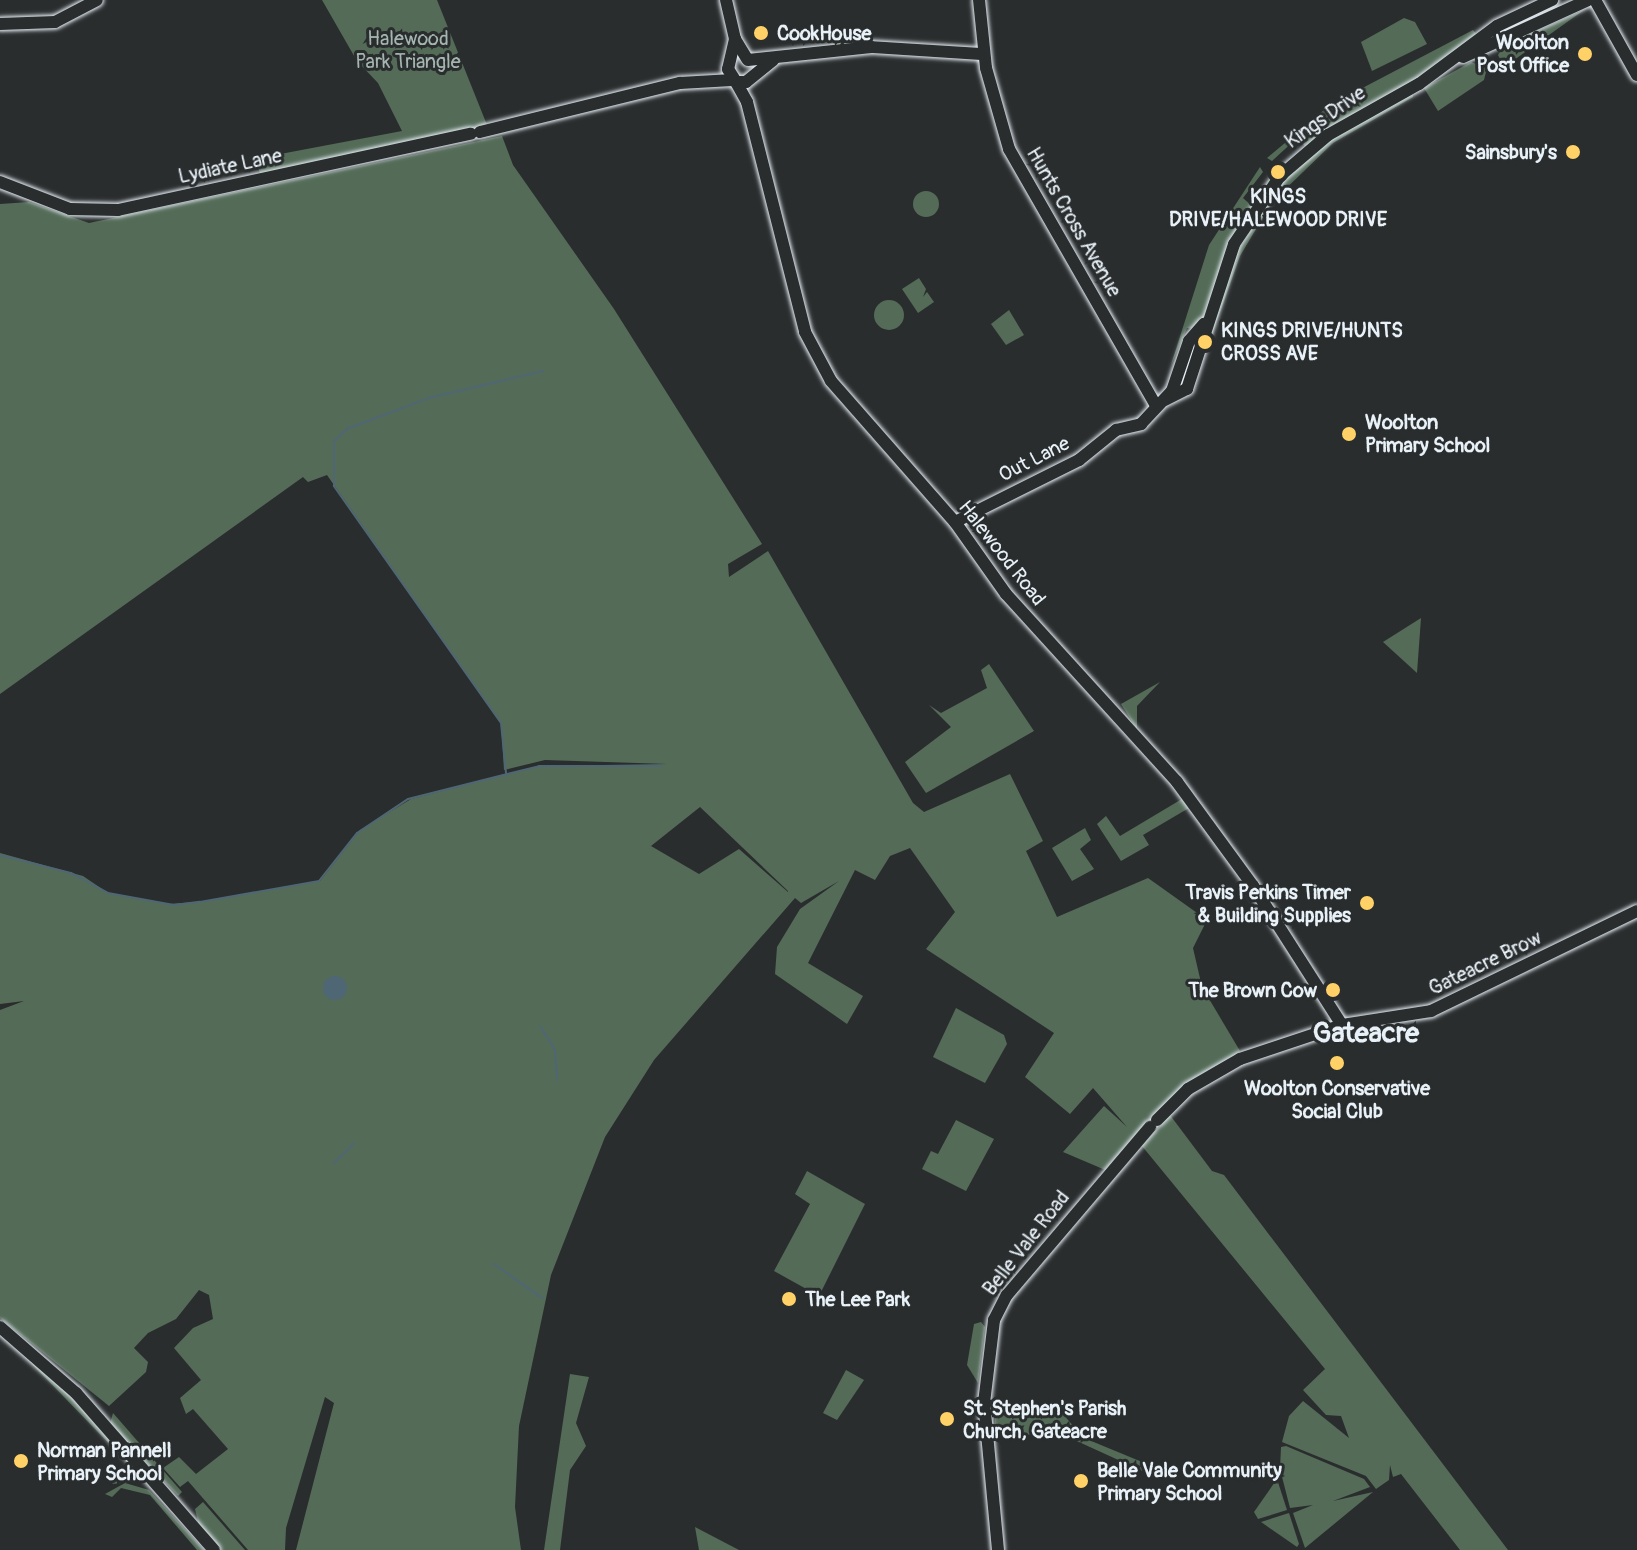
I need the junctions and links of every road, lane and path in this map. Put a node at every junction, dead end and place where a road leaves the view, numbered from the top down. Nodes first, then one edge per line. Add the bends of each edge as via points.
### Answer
1 (97, 0) edge
2 (726, 0) edge
3 (979, 0) edge
4 (1552, 0) edge
5 (1588, 0) edge
6 (1595, 0) edge
7 (0, 24) edge
8 (735, 39) junction
9 (983, 54) junction
10 (774, 59) junction
11 (1456, 59) junction
12 (748, 60) junction
13 (738, 74) junction
14 (1637, 75) edge
15 (0, 182) edge
16 (1161, 403) junction
17 (955, 522) junction
18 (1637, 911) edge
19 (1342, 1025) junction
20 (0, 1327) edge
21 (214, 1550) edge
22 (998, 1550) edge

1 - 7 street via 55,22
2 - 8 street
3 - 9 street, Hunts Cross Avenue
4 - 11 street, Kings Drive via 1497,26
5 - 11 street, Kings Drive via 1487,50
6 - 14 street
8 - 12 street
8 - 13 street, Halewood Road
9 - 10 street, Lydiate Lane via 871,47
9 - 16 street, Hunts Cross Avenue via 1009,149
10 - 12 street, Lydiate Lane
10 - 13 street
11 - 16 street, Kings Drive via 1328,135 1280,176 1234,244 1205,322 1191,336
12 - 13 street, Lydiate Lane
13 - 15 street, Lydiate Lane via 107,211 70,209
13 - 17 street, Halewood Road via 790,280 819,361 856,414
16 - 17 street, Out Lane via 1141,423 1116,430 1079,460
17 - 19 street, Halewood Road via 1006,594 1177,782 1253,886
18 - 19 street, Gateacre Brow via 1436,1009
19 - 22 street, Belle Vale Road via 1240,1059 1188,1089 1007,1295 994,1320 984,1403
20 - 21 street via 101,1419

